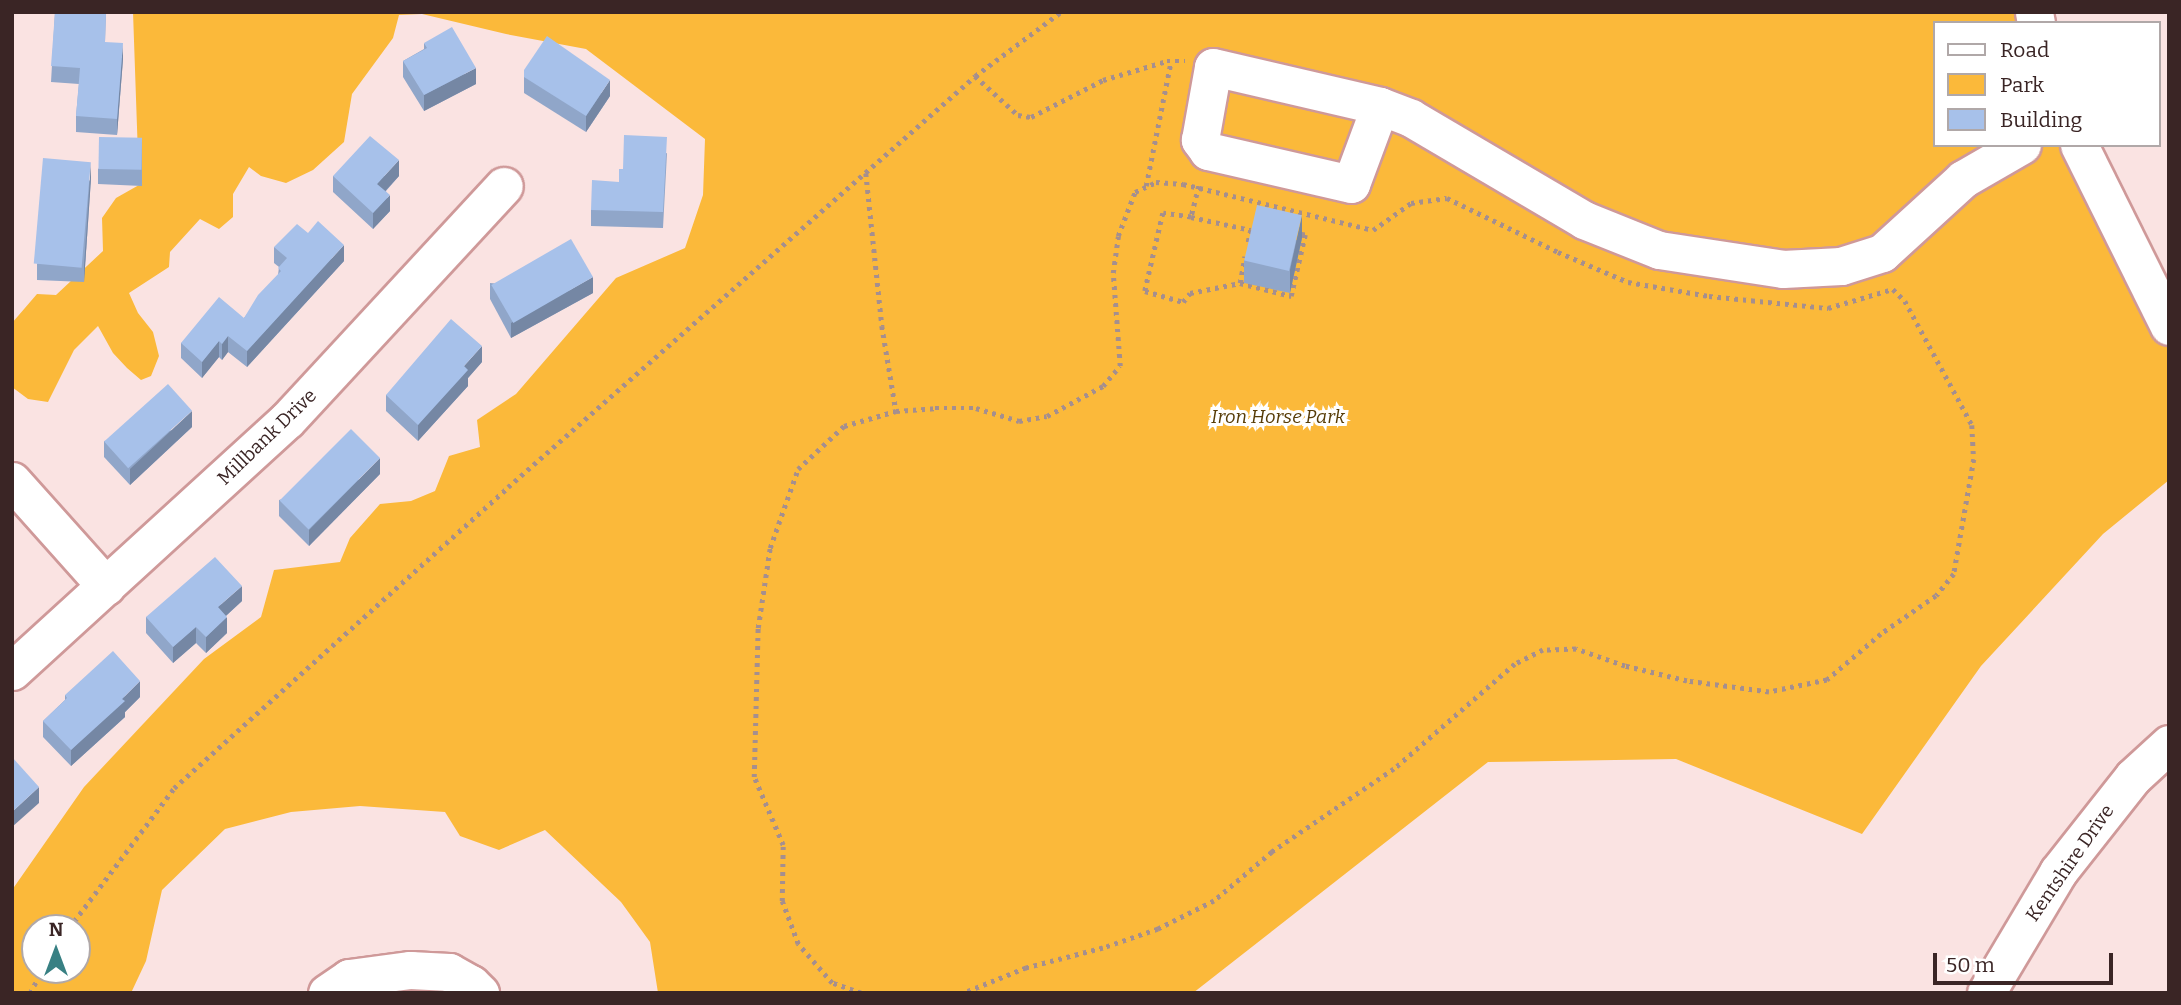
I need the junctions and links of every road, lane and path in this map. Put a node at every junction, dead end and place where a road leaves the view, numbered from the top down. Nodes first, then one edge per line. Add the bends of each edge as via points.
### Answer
1 (1061, 12) edge
2 (1171, 61) junction
3 (1213, 67) junction
4 (975, 76) junction
5 (1380, 106) junction
6 (2019, 147) edge
7 (2080, 147) edge
8 (1208, 151) junction
9 (866, 172) junction
10 (504, 186) dead end
11 (1146, 186) junction
12 (1191, 217) junction
13 (1294, 233) edge
14 (1240, 283) junction
15 (2160, 288) edge
16 (2169, 326) edge
17 (896, 411) junction
18 (12, 481) edge
19 (106, 586) junction
20 (12, 671) edge
21 (2169, 744) edge
22 (80, 914) edge
23 (327, 993) edge
24 (480, 993) edge
25 (861, 993) edge
26 (964, 993) edge
27 (1986, 993) edge

1 - 4 path
2 - 3 path via 1201,61
2 - 4 path via 1103,80 1031,117 1018,115
2 - 11 path
3 - 5 street
3 - 8 street via 1200,140
4 - 9 path
5 - 6 street via 1411,118 1584,220 1660,250 1783,269 1840,266 1882,253 1963,179
5 - 8 street via 1351,184
7 - 15 street
8 - 12 path
9 - 17 path via 881,327
9 - 22 path via 174,788
10 - 19 street, Millbank Drive via 287,420
11 - 17 path via 1135,192 1118,236 1114,273 1120,366 1103,386 1048,416 1019,421 976,408
11 - 26 path via 1183,184 1373,230 1410,203 1447,198 1628,282 1709,296 1828,308 1893,289 1905,301 1972,425 1974,459 1954,573 1936,596 1827,680 1769,692 1687,681 1576,649 1543,650 1515,664 1394,769 1272,852 1214,901 1158,929 1026,968
12 - 14 path via 1252,227
12 - 14 path via 1163,213 1145,291 1183,302 1190,293
13 - 14 path via 1305,235 1291,296
15 - 16 street
17 - 25 path via 844,426 798,468 770,548 758,628 754,777 783,845 782,901 798,944 832,983
18 - 19 street
19 - 20 street, Millbank Drive
21 - 27 street, Kentshire Drive via 2133,777 2058,872
23 - 24 street via 349,978 410,970 449,972

